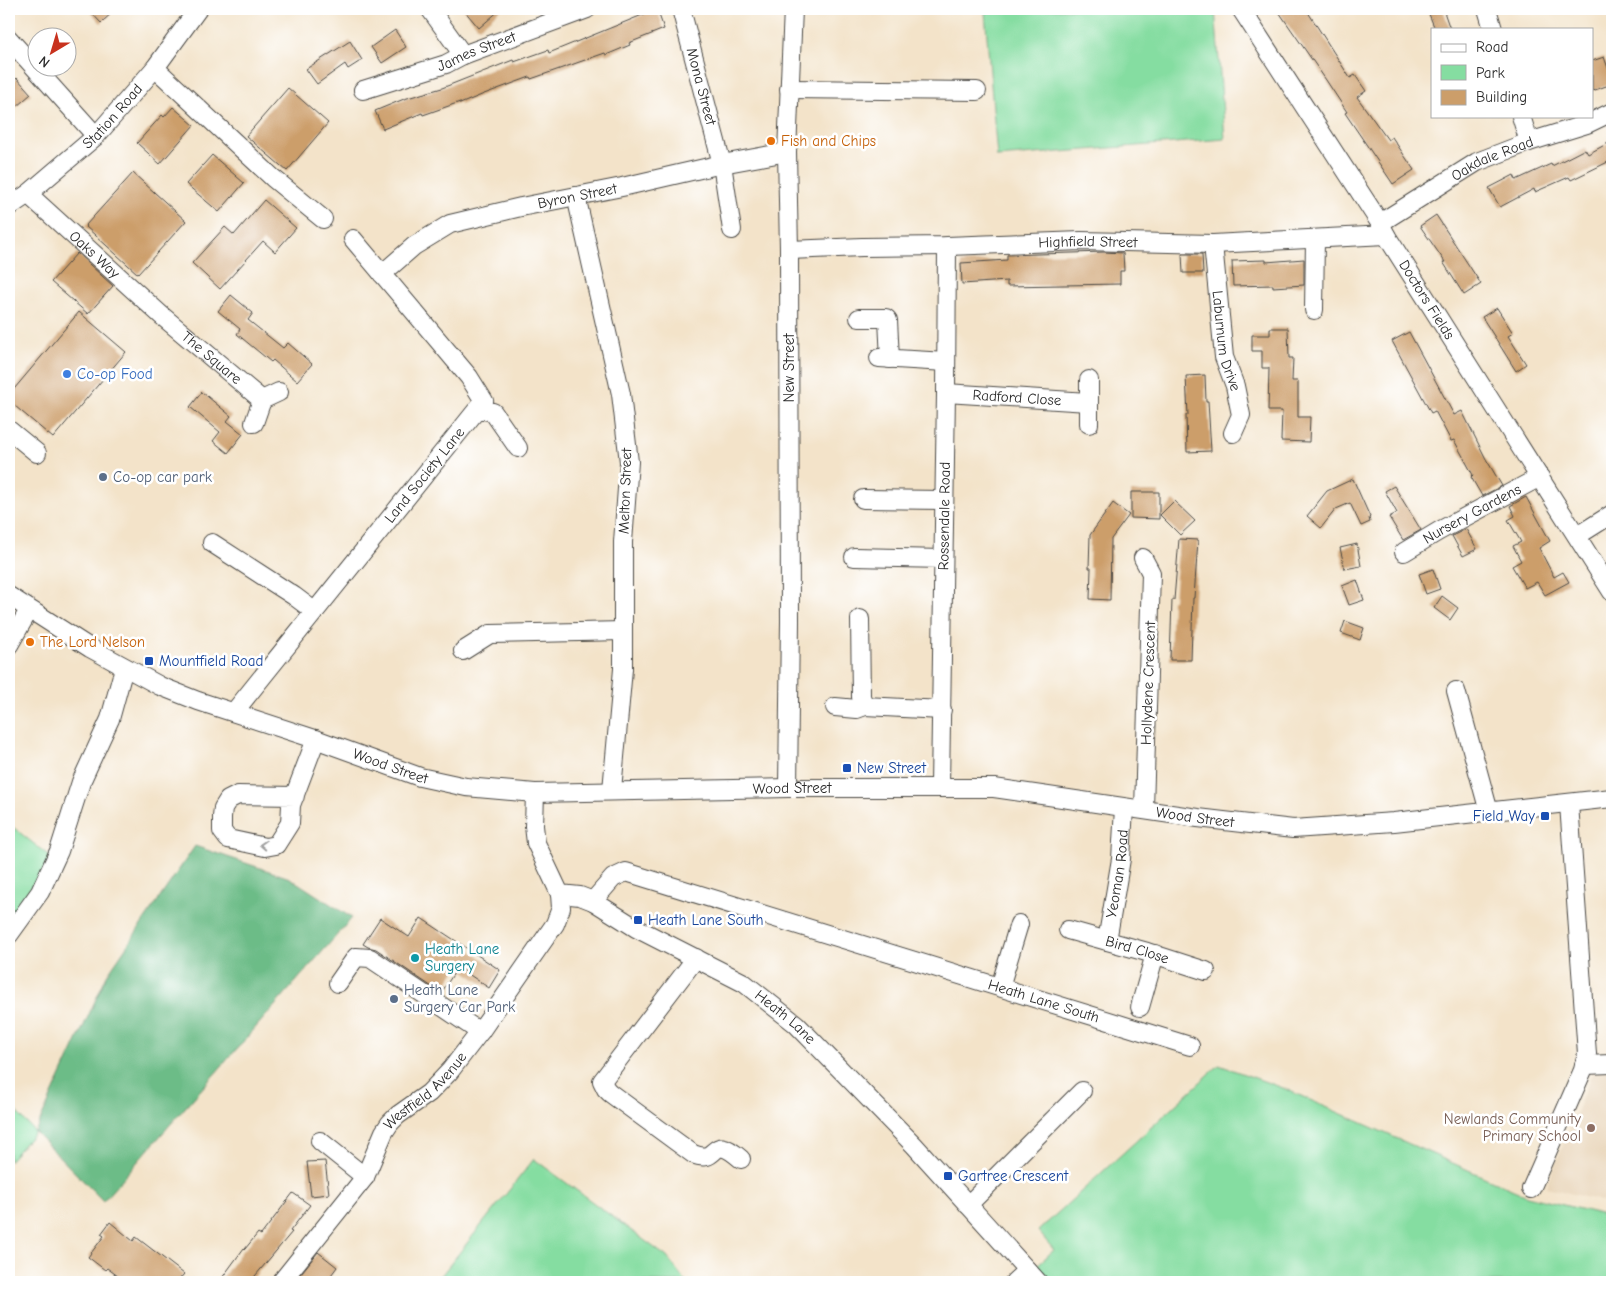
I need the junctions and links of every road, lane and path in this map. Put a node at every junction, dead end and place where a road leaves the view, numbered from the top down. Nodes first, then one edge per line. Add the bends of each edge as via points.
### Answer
1 (198, 9) edge
2 (430, 9) edge
3 (587, 9) edge
4 (681, 9) edge
5 (793, 9) edge
6 (1241, 9) edge
7 (1487, 9) edge
8 (1493, 28) edge
9 (10, 44) edge
10 (463, 55) junction
11 (155, 68) junction
12 (789, 89) junction
13 (363, 90) dead end
14 (977, 91) dead end
15 (1612, 112) edge
16 (1522, 118) edge
17 (96, 136) junction
18 (1529, 142) junction
19 (786, 152) junction
20 (722, 164) junction
21 (28, 194) junction
22 (576, 196) junction
23 (9, 207) edge
24 (323, 219) dead end
25 (1383, 229) junction
26 (732, 230) dead end
27 (353, 239) dead end
28 (1315, 239) junction
29 (1213, 244) junction
30 (946, 246) junction
31 (789, 250) junction
32 (382, 274) junction
33 (1314, 310) dead end
34 (161, 315) joint
35 (859, 318) dead end
36 (946, 362) junction
37 (1089, 380) dead end
38 (279, 392) dead end
39 (946, 393) junction
40 (262, 400) junction
41 (1088, 402) junction
42 (478, 409) junction
43 (254, 423) dead end
44 (1089, 424) dead end
45 (9, 430) edge
46 (1233, 433) dead end
47 (518, 448) dead end
48 (37, 453) dead end
49 (1540, 477) junction
50 (863, 499) dead end
51 (944, 500) junction
52 (1612, 514) edge
53 (1577, 536) junction
54 (212, 543) dead end
55 (1404, 552) dead end
56 (854, 557) dead end
57 (1143, 558) dead end
58 (943, 559) junction
59 (1612, 592) edge
60 (9, 596) edge
61 (29, 610) junction
62 (314, 611) junction
63 (860, 619) dead end
64 (623, 631) junction
65 (9, 645) edge
66 (463, 651) dead end
67 (124, 668) junction
68 (1456, 691) dead end
69 (865, 706) junction
70 (835, 707) dead end
71 (942, 710) junction
72 (234, 712) junction
73 (316, 740) junction
74 (940, 787) junction
75 (788, 788) junction
76 (612, 790) junction
77 (535, 793) junction
78 (295, 796) dead end
79 (1612, 798) edge
80 (1569, 804) junction
81 (1124, 808) junction
82 (1144, 809) junction
83 (1489, 812) junction
84 (560, 894) junction
85 (593, 901) junction
86 (1019, 924) dead end
87 (1068, 930) dead end
88 (9, 935) edge
89 (1108, 941) junction
90 (1155, 954) junction
91 (696, 958) junction
92 (1206, 970) dead end
93 (338, 984) dead end
94 (1000, 987) junction
95 (1140, 1007) dead end
96 (480, 1032) junction
97 (1190, 1046) dead end
98 (1612, 1064) edge
99 (1584, 1065) junction
100 (1082, 1091) dead end
101 (320, 1141) dead end
102 (741, 1160) dead end
103 (365, 1177) junction
104 (1531, 1189) dead end
105 (968, 1205) junction
106 (1033, 1276) edge
107 (281, 1282) edge
108 (1014, 1282) edge

1 - 11 street, Station Road
2 - 10 street
3 - 10 street, James Street
4 - 20 street, Mona Street
5 - 12 street, New Street
6 - 25 street, Doctors Fields
7 - 8 street
9 - 17 street
10 - 13 street, James Street via 446,64
11 - 17 street, Station Road
11 - 24 street via 273,178
12 - 14 street
12 - 19 street, New Street
15 - 18 street, Oakdale Road via 1587,124
16 - 18 street
17 - 21 street, Station Road
18 - 25 street, Oakdale Road via 1477,162
19 - 20 street, Byron Street
19 - 31 street, New Street
20 - 22 street, Byron Street
20 - 26 street, Mona Street
21 - 23 street, Station Road
21 - 34 street, Oaks Way
22 - 32 street, Byron Street via 450,224 414,246
22 - 64 street, Melton Street via 620,394 629,462
25 - 28 street, Highfield Street
25 - 49 street, Doctors Fields
27 - 32 street
28 - 29 street, Highfield Street
28 - 33 street
29 - 30 street, Highfield Street via 1081,241
29 - 46 street, Laburnum Drive via 1224,357 1241,415
30 - 31 street, Highfield Street
30 - 36 street, Rossendale Road
31 - 75 street, New Street
32 - 42 street via 469,377 484,402
34 - 40 street, The Square
35 - 36 street via 888,320 884,358
36 - 39 street, Rossendale Road
37 - 41 street
38 - 40 street
39 - 41 street, Radford Close
39 - 51 street, Rossendale Road
40 - 43 street
41 - 44 street
42 - 47 street via 493,412
42 - 62 street, Land Society Lane
45 - 48 street
49 - 53 street, Doctors Fields
49 - 55 street, Nursery Gardens
50 - 51 street
51 - 58 street, Rossendale Road
52 - 53 street
53 - 59 street, Doctors Fields
54 - 62 street
56 - 58 street
57 - 82 street, Hollydene Crescent via 1151,573
58 - 71 street, Rossendale Road
60 - 61 street, Wood Street
61 - 65 street
61 - 67 street, Wood Street
62 - 72 street, Land Society Lane
63 - 69 street via 861,697
64 - 66 street via 490,634
64 - 76 street, Melton Street via 623,669
67 - 72 street, Wood Street via 160,686
67 - 88 street via 110,719 81,782 59,851 40,892
68 - 83 street
69 - 70 street via 856,709
69 - 71 street
71 - 74 street, Rossendale Road
72 - 73 street, Wood Street
73 - 77 street, Wood Street via 420,777 466,787
73 - 78 street
74 - 75 street, Wood Street
74 - 81 street, Wood Street via 994,788
75 - 76 street, Wood Street
76 - 77 street, Wood Street
77 - 84 street via 536,843
79 - 80 street, Wood Street
80 - 83 street, Wood Street
80 - 99 street via 1587,1054
81 - 82 street, Wood Street
81 - 89 street, Yeoman Road via 1122,859
82 - 83 street, Wood Street via 1293,829
84 - 85 street, Heath Lane
84 - 96 street, Westfield Avenue via 561,908 555,924
85 - 91 street, Heath Lane via 636,928
85 - 94 street, Heath Lane South via 613,878 626,872
86 - 94 street
87 - 89 street, Bird Close
89 - 90 street, Bird Close
90 - 92 street, Bird Close
90 - 95 street
91 - 102 street via 602,1080 610,1093 693,1154 705,1158 722,1146
91 - 105 street, Heath Lane via 744,983 796,1024
93 - 96 street via 356,957 370,958
94 - 97 street, Heath Lane South
96 - 103 street, Westfield Avenue via 439,1083 390,1123
98 - 99 street
99 - 104 street
100 - 105 street
101 - 103 street
103 - 107 street, Westfield Avenue
105 - 106 street, Heath Lane
106 - 108 street

